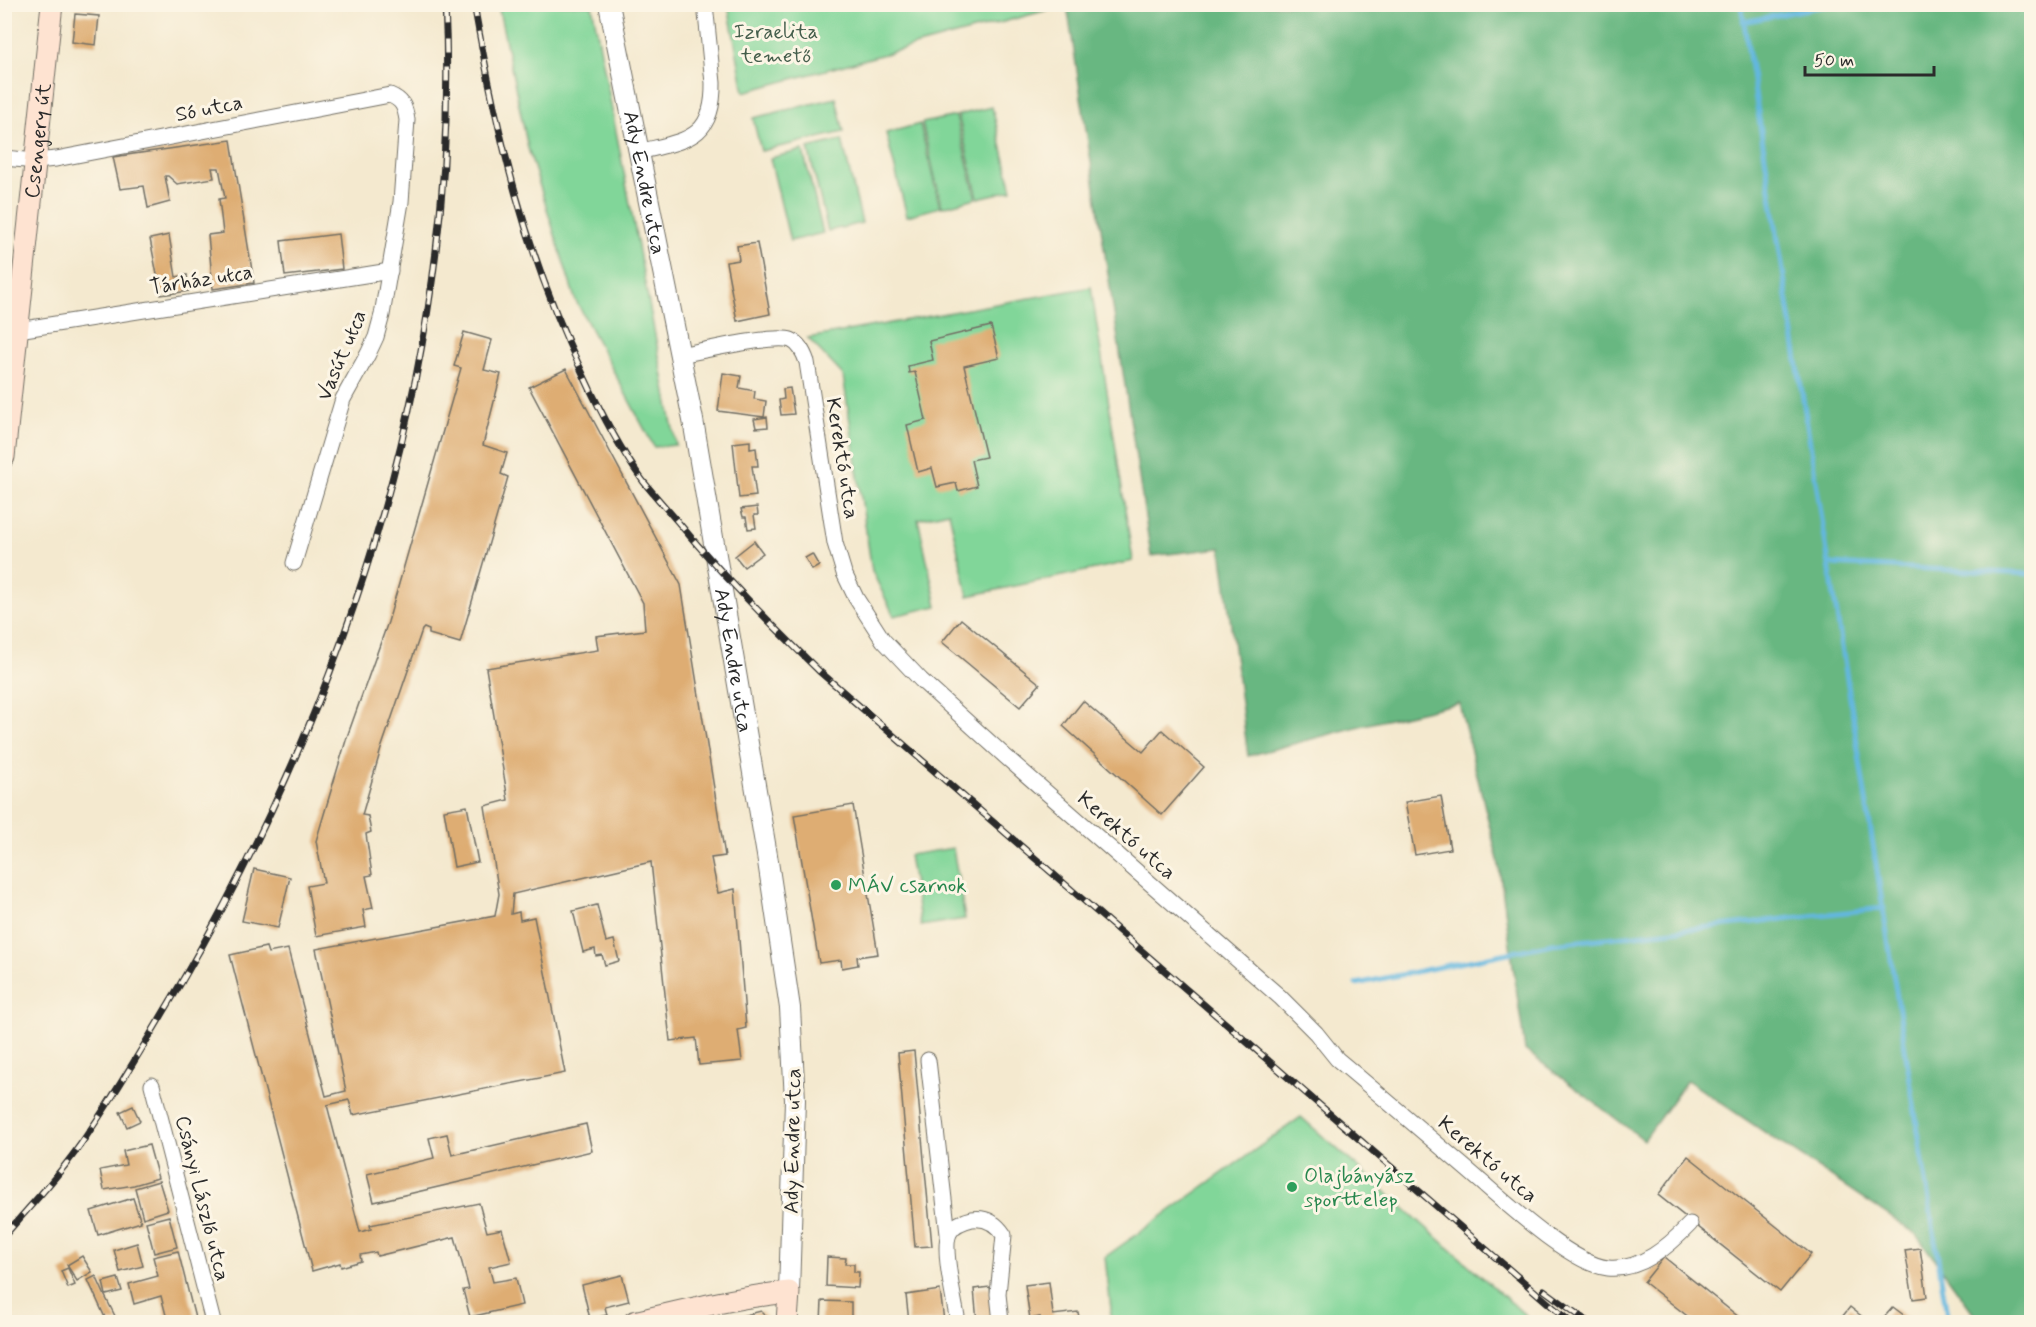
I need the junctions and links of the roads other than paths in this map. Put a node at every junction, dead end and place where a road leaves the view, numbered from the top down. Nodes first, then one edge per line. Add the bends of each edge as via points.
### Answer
1 (52, 4) edge
2 (609, 4) edge
3 (705, 4) edge
4 (390, 95) joint
5 (639, 152) junction
6 (4, 158) edge
7 (36, 161) junction
8 (390, 271) junction
9 (18, 330) junction
10 (680, 355) junction
11 (4, 457) edge
12 (294, 563) dead end
13 (927, 1060) dead end
14 (152, 1085) dead end
15 (1690, 1224) dead end
16 (948, 1234) junction
17 (789, 1292) junction
18 (213, 1323) edge
19 (634, 1323) edge
20 (787, 1323) edge
21 (958, 1323) edge
22 (1001, 1323) edge

1 - 7 main road, Csengery út
2 - 5 street, Ady Endre utca
3 - 5 street via 713,83 708,119 688,138
4 - 7 street, Só utca
4 - 8 street, Vasút utca via 400,99 407,120 401,202
5 - 10 street, Ady Endre utca
6 - 7 street, Só utca
7 - 9 main road, Csengery út
8 - 9 street, Tárház utca
8 - 12 street, Vasút utca via 376,337 343,399
9 - 11 main road, Csengery út
10 - 15 street, Kerektó utca via 777,338 800,346 807,362 835,543 856,598 884,640 921,680 1280,997 1337,1059 1496,1195 1578,1257 1608,1268 1638,1263 1669,1246
10 - 17 street, Ady Endre utca via 790,1008 795,1100
13 - 16 street
14 - 18 street, Csányi László utca
16 - 21 street
16 - 22 street via 963,1222 982,1219 998,1226 1004,1235 998,1294
17 - 19 main road via 727,1300
17 - 20 main road, Ady Endre utca

